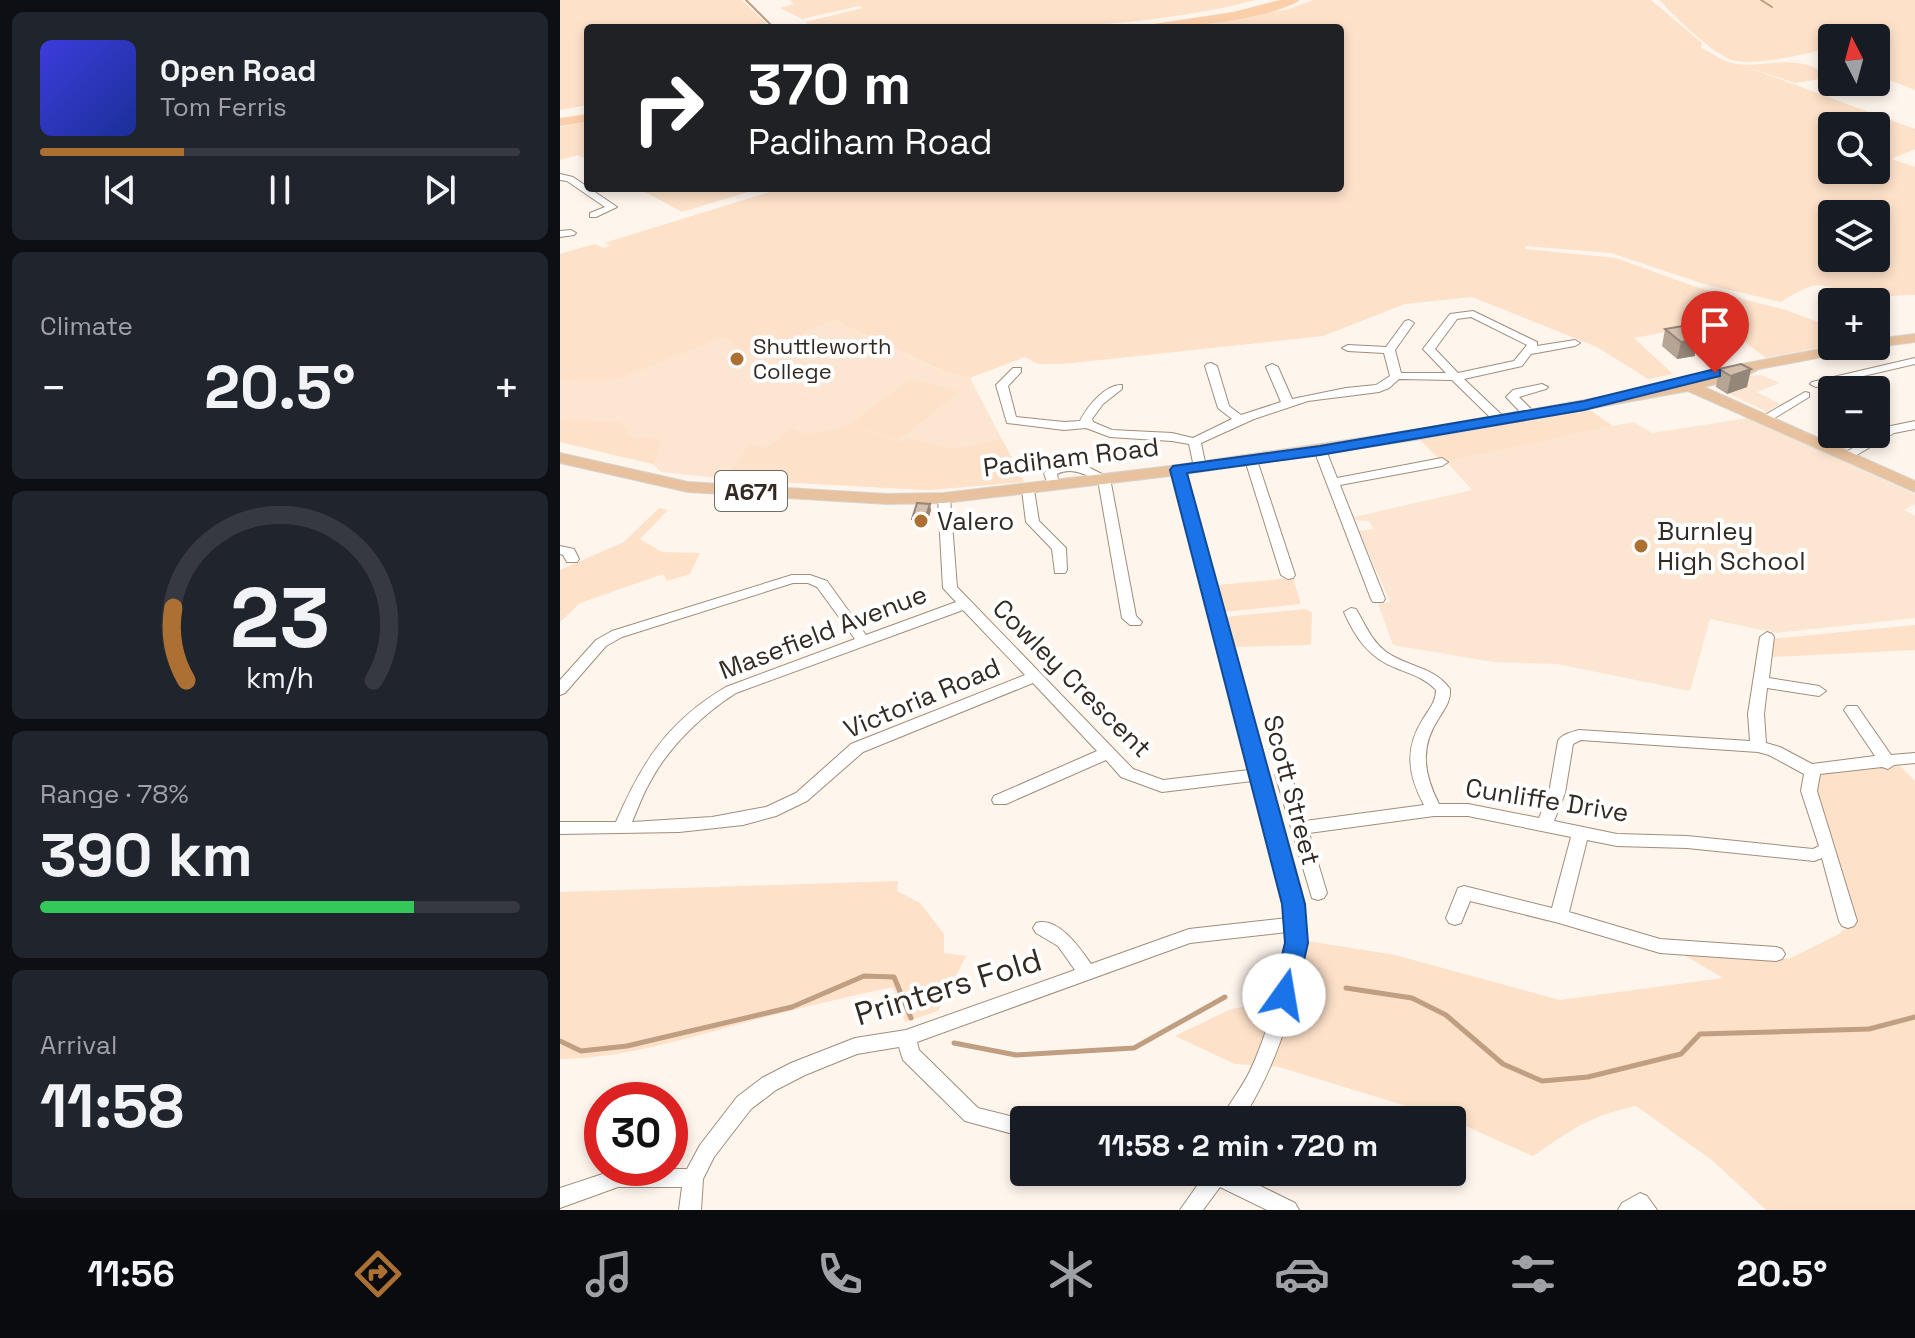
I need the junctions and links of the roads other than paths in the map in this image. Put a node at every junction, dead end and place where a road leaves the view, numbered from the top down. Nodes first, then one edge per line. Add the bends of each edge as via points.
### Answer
1 (560, 177) edge
2 (584, 188) edge
3 (590, 192) edge
4 (593, 215) dead end
5 (1409, 323) dead end
6 (1915, 338) edge
7 (1890, 341) edge
8 (1575, 343) dead end
9 (1348, 348) dead end
10 (1389, 350) junction
11 (1528, 351) junction
12 (1818, 354) edge
13 (1915, 361) edge
14 (1211, 366) dead end
15 (1272, 367) dead end
16 (1017, 370) dead end
17 (1396, 376) junction
18 (1455, 377) junction
19 (1684, 384) junction
20 (1816, 384) dead end
21 (1118, 387) dead end
22 (1542, 387) dead end
23 (1805, 395) dead end
24 (1288, 404) junction
25 (1530, 415) junction
26 (1764, 419) junction
27 (1240, 420) junction
28 (1500, 420) junction
29 (1087, 424) junction
30 (1915, 425) edge
31 (1195, 442) junction
32 (1320, 450) junction
33 (1846, 456) junction
34 (560, 458) edge
35 (1251, 460) junction
36 (1442, 462) dead end
37 (1200, 467) junction
38 (1178, 470) junction
39 (1104, 478) junction
40 (1332, 483) junction
41 (1915, 487) edge
42 (1028, 490) junction
43 (944, 498) junction
44 (560, 550) edge
45 (572, 559) dead end
46 (1060, 570) dead end
47 (1288, 575) dead end
48 (1378, 599) dead end
49 (965, 604) junction
50 (1351, 612) dead end
51 (1135, 622) dead end
52 (1767, 637) dead end
53 (863, 641) junction
54 (1035, 677) junction
55 (1760, 682) junction
56 (560, 690) edge
57 (1819, 691) dead end
58 (1852, 710) dead end
59 (1758, 747) junction
60 (1108, 753) junction
61 (1915, 758) edge
62 (1888, 763) junction
63 (1812, 771) junction
64 (1283, 774) dead end
65 (1258, 775) junction
66 (1000, 800) dead end
67 (1434, 810) junction
68 (1544, 826) junction
69 (560, 828) edge
70 (621, 828) junction
71 (1299, 828) junction
72 (1580, 835) junction
73 (1828, 847) junction
74 (1318, 893) dead end
75 (1559, 916) junction
76 (1455, 918) dead end
77 (1848, 921) dead end
78 (1297, 924) junction
79 (1042, 928) dead end
80 (1776, 954) dead end
81 (1088, 974) junction
82 (906, 1038) junction
83 (1239, 1106) edge
84 (1010, 1124) edge
85 (688, 1178) edge
86 (693, 1178) junction
87 (588, 1186) edge
88 (1208, 1186) edge
89 (1241, 1186) edge
90 (560, 1198) edge
91 (690, 1210) edge
92 (1191, 1210) edge
93 (1288, 1210) edge
94 (1629, 1210) edge
95 (1646, 1210) edge

1 - 2 street
3 - 4 street via 612,207
5 - 10 street
6 - 7 main road
8 - 11 street
9 - 10 street
10 - 17 street
11 - 18 street via 1518,364
11 - 18 street via 1533,344 1529,340 1473,314 1454,316 1429,349
12 - 19 main road, Padiham Road / A671
13 - 20 street
14 - 27 street via 1224,408
15 - 24 street
16 - 29 street via 1002,385 1011,420
17 - 18 street
17 - 24 street via 1390,385 1370,392 1349,391
18 - 28 street
19 - 25 main road, Padiham Road / A671
19 - 26 main road
21 - 29 street via 1099,402
22 - 25 street via 1512,397
23 - 26 street
24 - 27 street
25 - 28 main road, Padiham Road / A671
26 - 33 main road
27 - 31 street
28 - 32 main road, Padiham Road / A671
29 - 31 street via 1110,433
30 - 33 street via 1890,430
31 - 37 street
32 - 35 main road, Padiham Road / A671
32 - 40 street
33 - 41 main road
34 - 43 main road, A671 via 688,487
35 - 37 main road, Padiham Road / A671
35 - 47 street
36 - 40 street
37 - 38 main road, Padiham Road / A671
38 - 39 main road, Padiham Road / A671
38 - 65 street, Scott Street
39 - 42 main road, Padiham Road / A671
39 - 51 street via 1129,618
40 - 48 street
42 - 43 main road, Padiham Road / A671
42 - 46 street via 1033,522 1059,548
43 - 49 street, Cowley Crescent via 950,588
44 - 45 street
49 - 53 street, Masefield Avenue
49 - 54 street, Cowley Crescent
50 - 67 street via 1359,631 1379,653 1430,677 1443,689 1415,757
52 - 55 street
53 - 56 street via 822,584 792,579 617,634 601,643
53 - 70 street, Masefield Avenue via 713,700 645,776
54 - 60 street, Cowley Crescent
54 - 70 street, Victoria Road via 857,748 838,760 814,788 775,811 747,819
55 - 57 street
55 - 59 street
58 - 62 street
59 - 63 street
59 - 68 street via 1573,736 1566,741 1557,793
60 - 65 street, Cowley Crescent via 1127,773 1162,786
60 - 66 street
61 - 62 street
62 - 63 street
63 - 73 street via 1809,791
64 - 71 street
65 - 78 street, Scott Street
67 - 68 street, Cunliffe Drive via 1488,813
67 - 71 street, Cunliffe Drive
68 - 72 street, Cunliffe Drive
69 - 70 street, Victoria Road
71 - 74 street
72 - 73 street, Cunliffe Drive via 1807,855
72 - 75 street
73 - 77 street
75 - 76 street via 1464,893
75 - 80 street via 1660,946
78 - 81 street, Printers Fold via 1189,936
78 - 83 street, Scott Street via 1270,1041
79 - 81 street via 1068,935
81 - 82 street, Printers Fold
82 - 84 street via 910,1054 972,1115
82 - 86 street, Printers Fold via 855,1046 769,1084 744,1103
85 - 86 street
86 - 91 street, Printers Fold
87 - 90 street
88 - 92 street
89 - 93 street
94 - 95 street via 1640,1203

